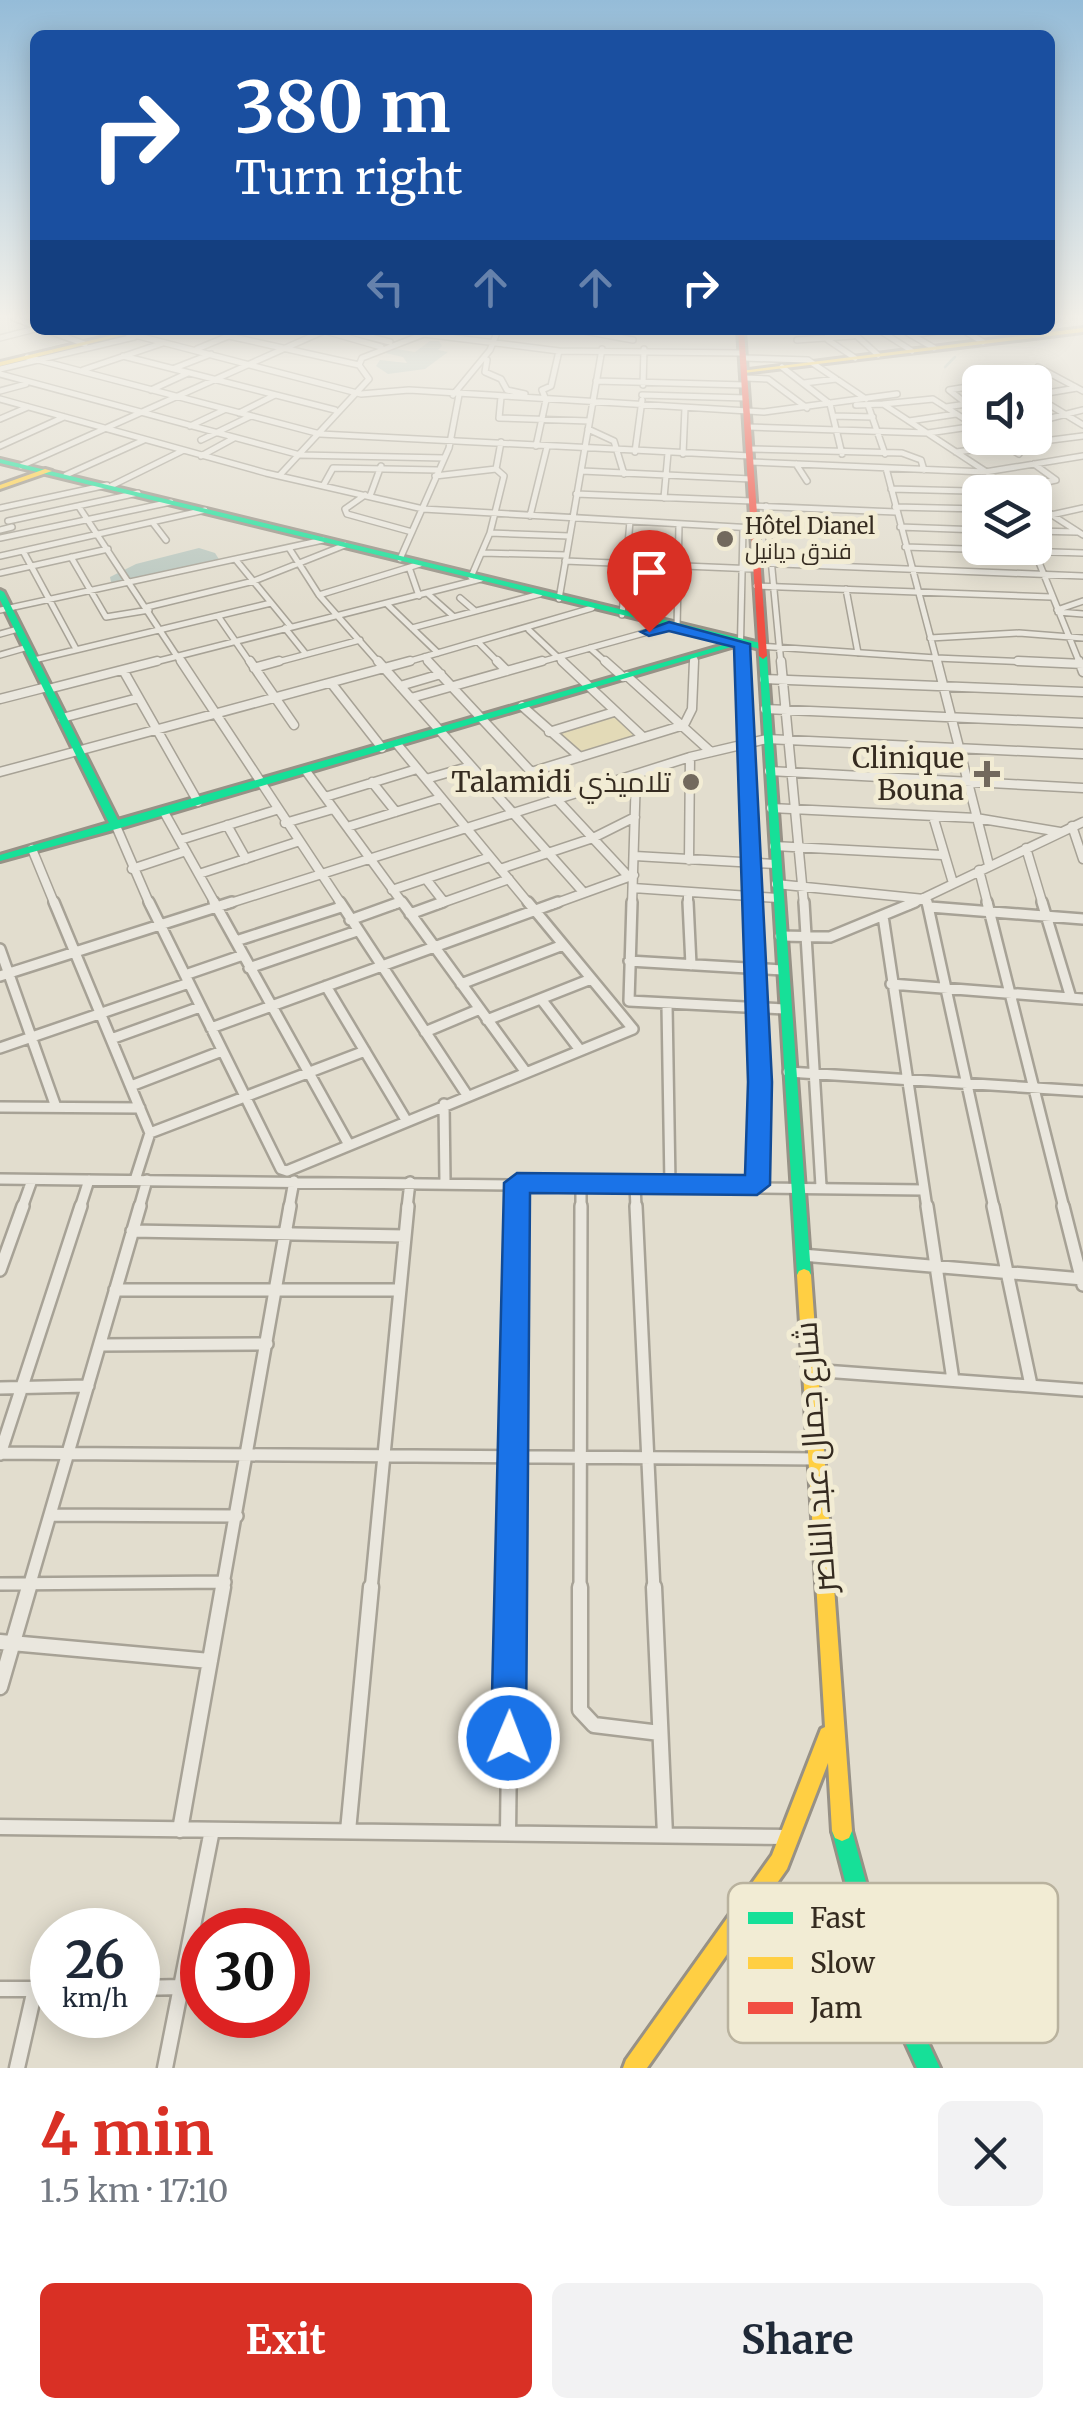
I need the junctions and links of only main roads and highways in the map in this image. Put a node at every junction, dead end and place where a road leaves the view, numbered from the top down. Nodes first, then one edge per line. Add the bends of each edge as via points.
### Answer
1 (747, 415) edge
2 (0, 461) edge
3 (48, 471) junction
4 (0, 487) edge
5 (0, 592) edge
6 (4, 610) edge
7 (741, 644) junction
8 (760, 646) junction
9 (116, 826) junction
10 (0, 858) edge
11 (831, 1729) junction
12 (766, 1883) edge
13 (854, 1883) edge
14 (728, 1941) edge
15 (915, 2043) edge
16 (634, 2068) edge
17 (929, 2068) edge

1 - 8 main road, شارع جمال عبد الناصر via 757,504 748,528
2 - 3 main road
3 - 4 main road
3 - 7 main road
5 - 6 main road
6 - 9 main road
7 - 8 main road
7 - 9 main road
8 - 11 main road, شارع جمال عبد الناصر
9 - 10 main road
11 - 12 main road, شارع جمال عبد الناصر via 792,1837
11 - 13 main road, شارع جمال عبد الناصر
14 - 16 main road, شارع جمال عبد الناصر
15 - 17 main road, شارع جمال عبد الناصر

